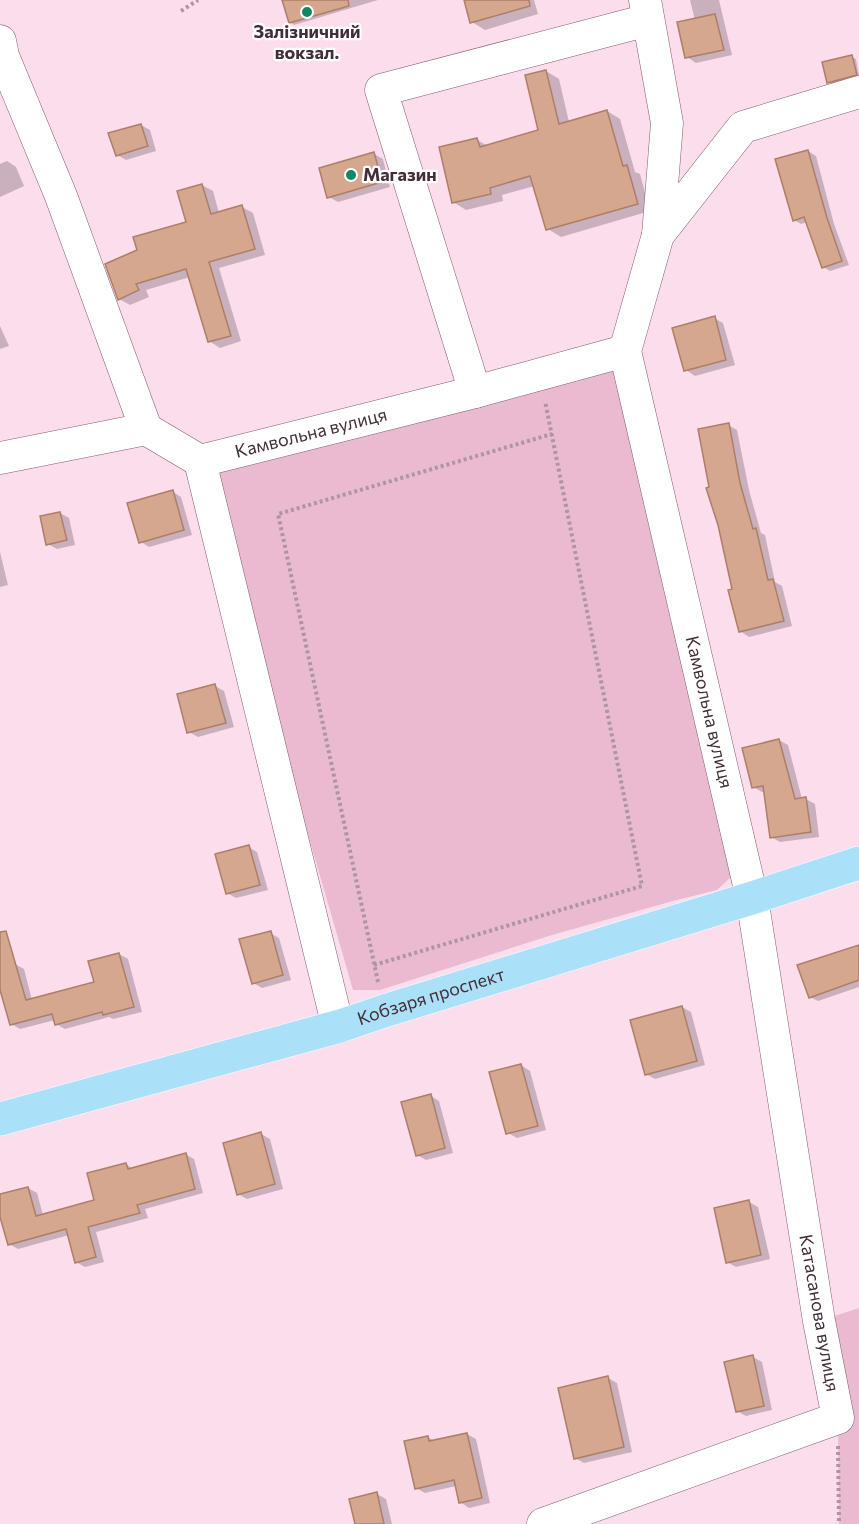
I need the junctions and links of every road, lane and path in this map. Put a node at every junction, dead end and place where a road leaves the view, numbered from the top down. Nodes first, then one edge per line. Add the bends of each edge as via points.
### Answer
1 (198, 0) edge
2 (650, 6) edge
3 (181, 11) dead end
4 (0, 41) edge
5 (859, 92) edge
6 (658, 235) junction
7 (625, 351) junction
8 (539, 374) junction
9 (475, 392) junction
10 (146, 429) junction
11 (552, 434) junction
12 (0, 458) edge
13 (200, 461) junction
14 (859, 863) edge
15 (752, 898) junction
16 (374, 965) junction
17 (380, 990) dead end
18 (338, 1027) junction
19 (0, 1119) edge
20 (838, 1418) junction
21 (543, 1524) edge
22 (839, 1524) edge

1 - 3 path
2 - 6 street via 667,123
2 - 9 street via 381,90
4 - 10 street
5 - 6 street, Камвольна вулиця via 743,127
6 - 7 street, Камвольна вулиця
7 - 8 street, Камвольна вулиця
7 - 15 street, Камвольна вулиця
8 - 9 street, Камвольна вулиця
8 - 11 path
9 - 13 street, Камвольна вулиця
10 - 12 street
10 - 13 street
11 - 16 path via 642,886
11 - 16 path via 278,514
13 - 18 street
14 - 15 main road, Кобзаря проспект
15 - 18 main road, Кобзаря проспект
15 - 20 street, Катасанова вулиця
16 - 17 path
18 - 19 main road, Кобзаря проспект
20 - 21 street
20 - 22 path

